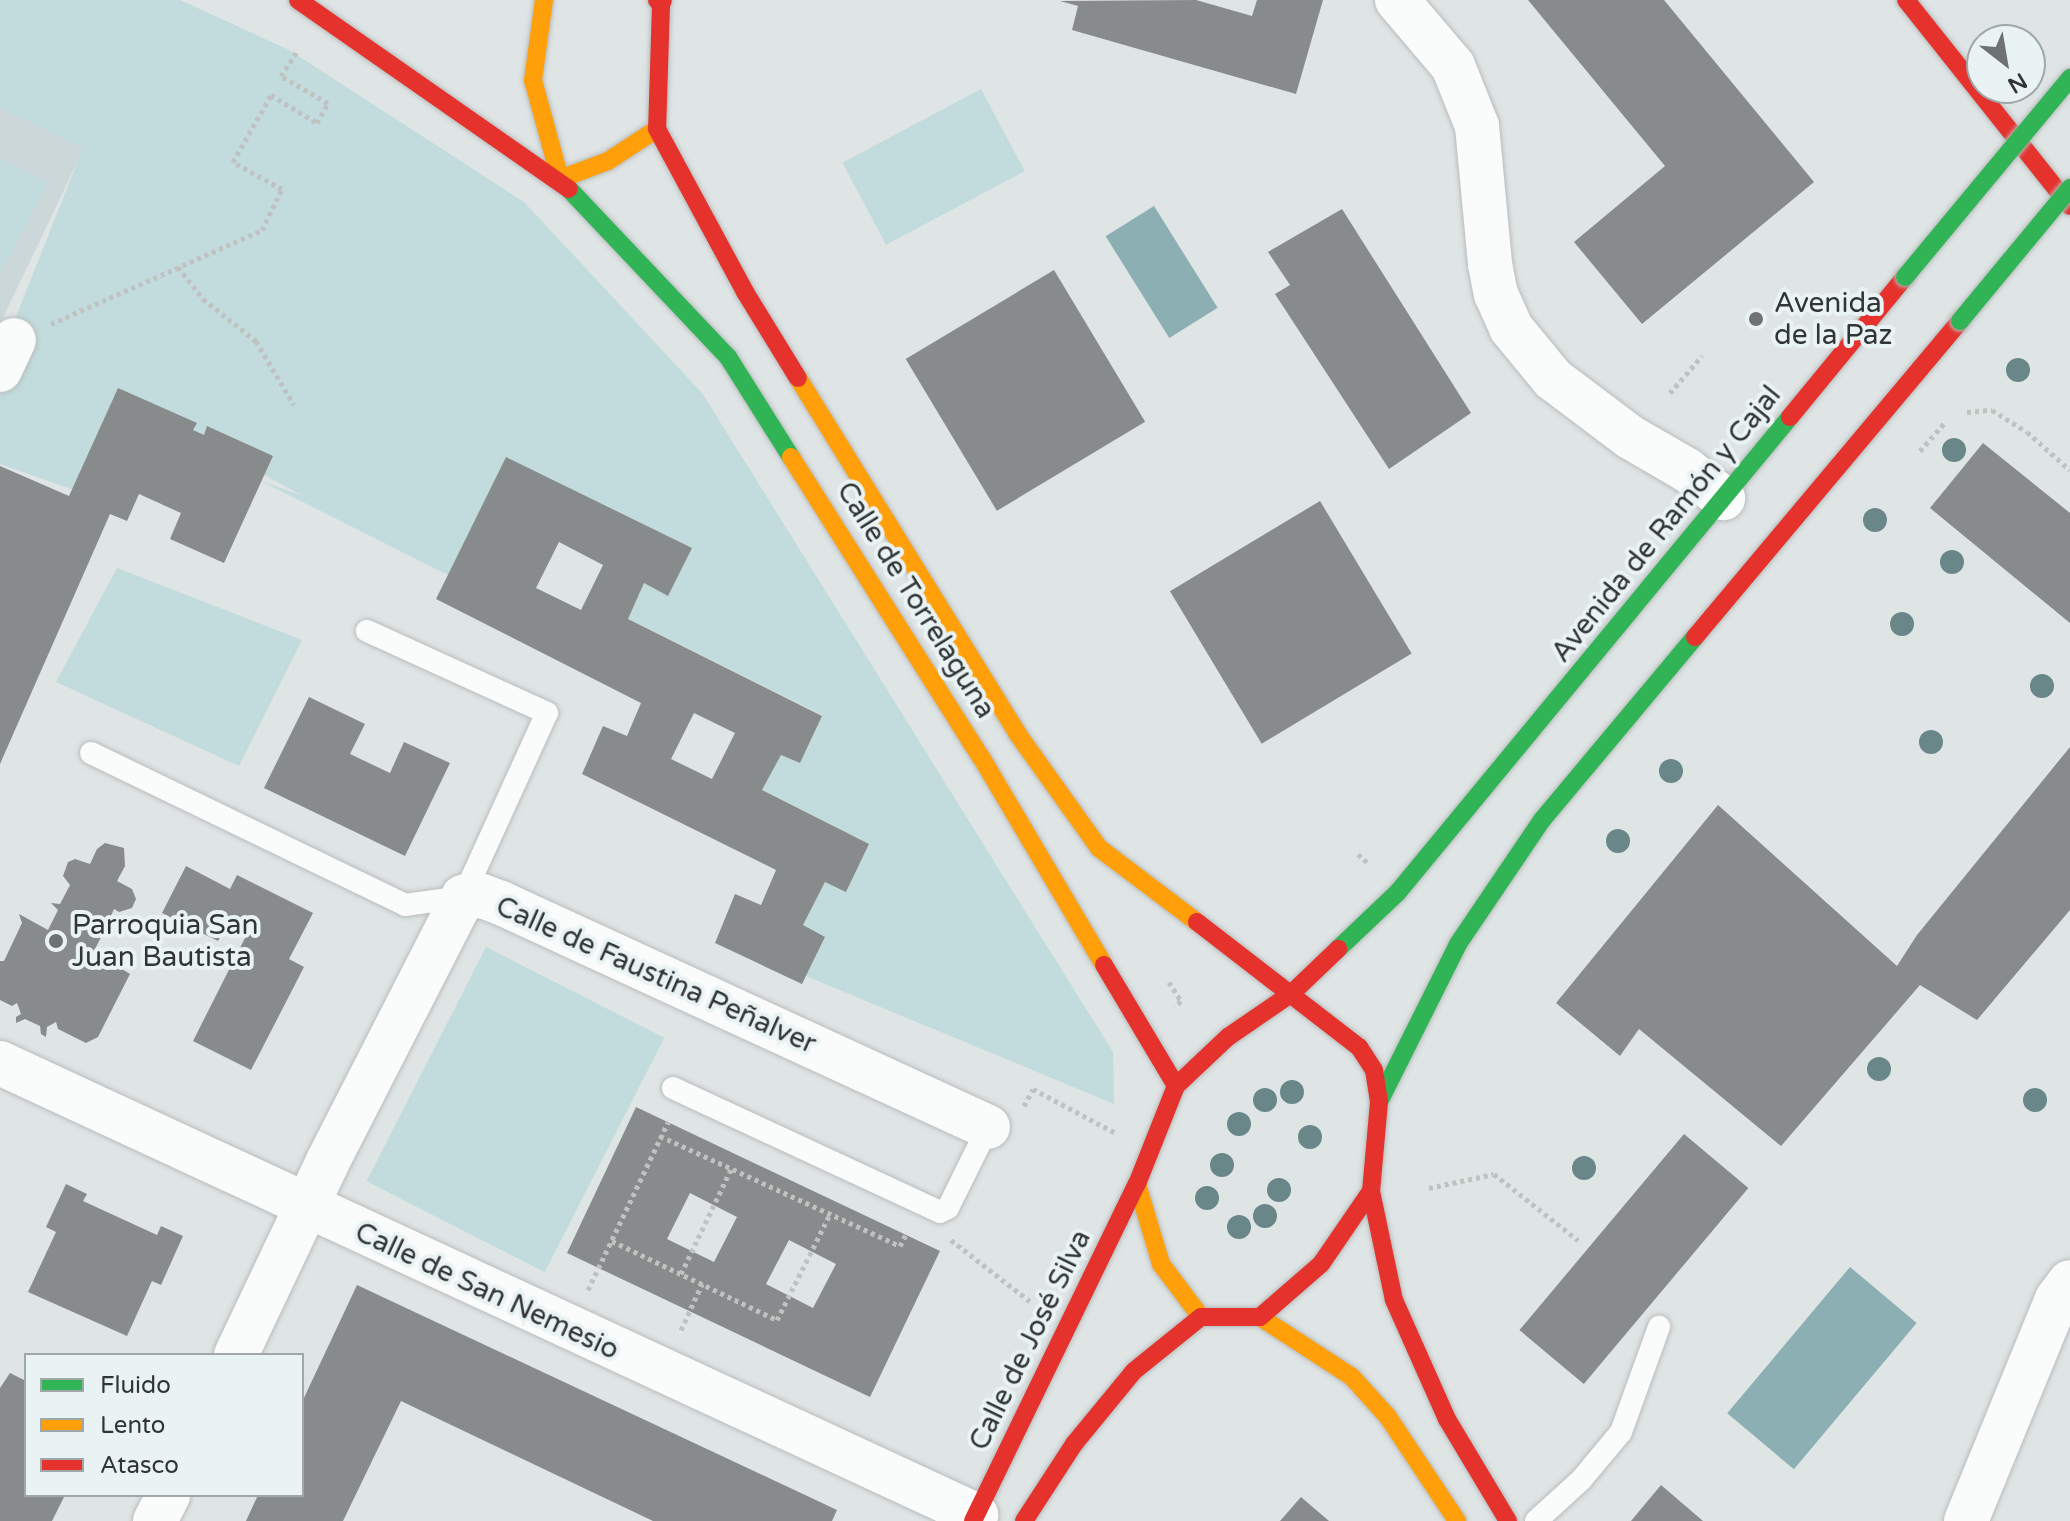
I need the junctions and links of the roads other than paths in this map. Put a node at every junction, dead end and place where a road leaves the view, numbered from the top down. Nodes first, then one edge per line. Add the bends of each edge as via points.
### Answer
1 (544, 0) edge
2 (1397, 0) edge
3 (1906, 0) edge
4 (660, 2) edge
5 (305, 4) edge
6 (2070, 78) edge
7 (2021, 112) dead end
8 (657, 129) junction
9 (560, 179) junction
10 (2070, 187) edge
11 (2070, 206) edge
12 (1723, 498) junction
13 (367, 631) dead end
14 (91, 753) dead end
15 (463, 897) junction
16 (1292, 993) junction
17 (0, 1063) edge
18 (1176, 1086) junction
19 (673, 1088) dead end
20 (1379, 1102) junction
21 (988, 1127) joint
22 (1137, 1184) junction
23 (1371, 1191) junction
24 (307, 1208) junction
25 (2070, 1282) edge
26 (1201, 1317) junction
27 (1260, 1317) junction
28 (1659, 1327) dead end
29 (237, 1353) edge
30 (167, 1497) edge
31 (975, 1518) edge
32 (155, 1521) edge
33 (1024, 1521) edge
34 (1457, 1521) edge
35 (1508, 1521) edge
36 (1536, 1521) edge
37 (1966, 1521) edge

1 - 9 main road via 533,80
2 - 12 street via 1453,66 1477,126 1490,264 1511,328 1553,379
3 - 11 main road
4 - 8 main road
5 - 9 main road, Calle de Torrelaguna
6 - 12 main road, Avenida de Ramón y Cajal, bridge
7 - 10 main road
8 - 9 main road via 608,161
8 - 16 main road, Calle de Torrelaguna via 745,292 1056,792 1099,848
9 - 18 main road, Calle de Torrelaguna via 728,357 981,757
10 - 20 main road, bridge via 1542,820 1458,944
12 - 16 main road, Avenida de Ramón y Cajal via 1439,845 1398,892
13 - 15 lane via 547,713
14 - 15 lane via 405,905
15 - 21 street, Calle de Faustina Peñalver via 501,903
15 - 24 street, Calle de Faustina Peñalver
16 - 18 main road via 1228,1037
16 - 20 main road via 1359,1047 1374,1070
17 - 24 street, Calle de San Nemesio
18 - 22 main road
19 - 21 lane via 940,1212 948,1208
20 - 23 main road
22 - 26 main road via 1161,1264
22 - 31 main road, Calle de José Silva
23 - 27 main road via 1321,1264
23 - 35 main road via 1394,1300 1447,1419
24 - 29 street, Calle de Faustina Peñalver
24 - 31 street, Calle de San Nemesio
25 - 37 street via 2057,1299
26 - 27 main road
26 - 33 main road via 1134,1371 1074,1444
27 - 34 main road via 1352,1377 1388,1417
28 - 36 lane via 1621,1432 1581,1480
30 - 32 street

